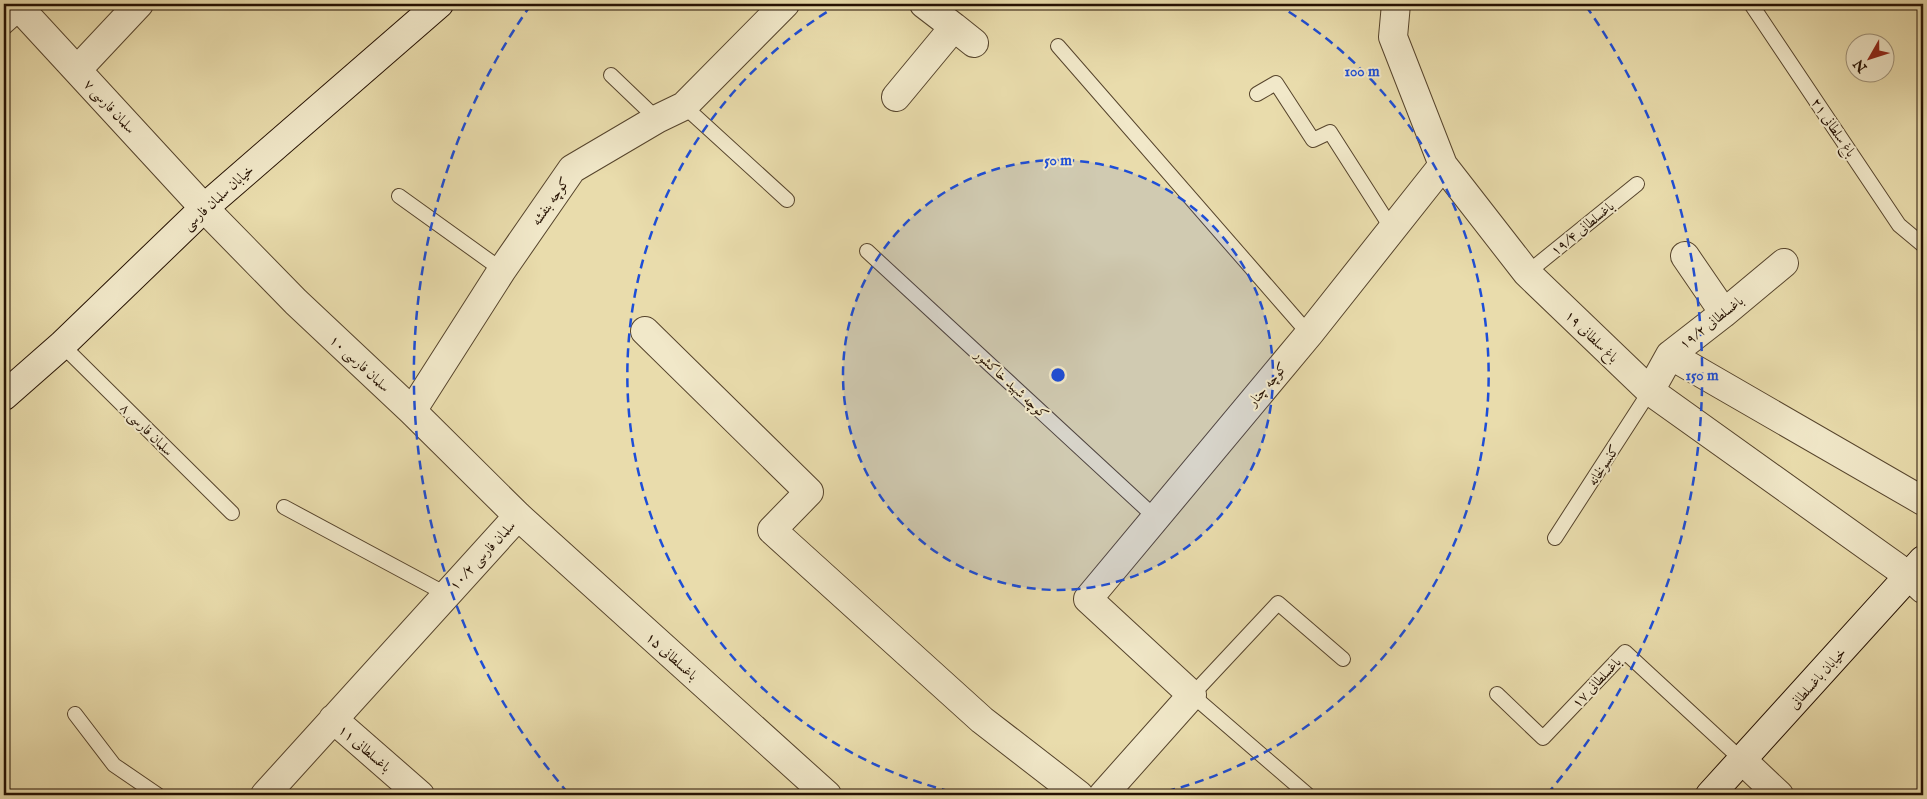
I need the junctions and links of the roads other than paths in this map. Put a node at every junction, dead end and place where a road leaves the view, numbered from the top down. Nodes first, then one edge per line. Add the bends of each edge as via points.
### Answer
1 (139, 4) edge
2 (439, 4) edge
3 (785, 4) edge
4 (924, 4) edge
5 (1396, 4) edge
6 (1751, 4) edge
7 (14, 14) edge
8 (1058, 46) dead end
9 (78, 70) junction
10 (611, 75) dead end
11 (1257, 94) dead end
12 (896, 97) dead end
13 (684, 106) junction
14 (657, 119) junction
15 (1443, 165) junction
16 (1636, 184) dead end
17 (399, 196) dead end
18 (787, 200) dead end
19 (204, 208) junction
20 (1392, 229) junction
21 (1923, 245) edge
22 (868, 251) dead end
23 (1685, 256) dead end
24 (1784, 263) dead end
25 (502, 270) junction
26 (1527, 273) junction
27 (1724, 313) junction
28 (645, 331) dead end
29 (1309, 334) junction
30 (62, 345) junction
31 (1670, 355) junction
32 (1650, 391) junction
33 (4, 396) edge
34 (412, 411) junction
35 (1923, 501) edge
36 (284, 507) dead end
37 (232, 513) dead end
38 (518, 516) junction
39 (1156, 518) junction
40 (1555, 538) dead end
41 (1919, 575) edge
42 (446, 594) junction
43 (1343, 659) dead end
44 (1497, 694) dead end
45 (1192, 695) junction
46 (75, 714) dead end
47 (333, 720) junction
48 (1742, 760) junction
49 (158, 795) edge
50 (264, 795) edge
51 (420, 795) edge
52 (827, 795) edge
53 (1079, 795) edge
54 (1103, 795) edge
55 (1308, 795) edge
56 (1710, 795) edge
57 (1779, 795) edge

1 - 9 street
2 - 19 street, خیابان سلمان فارسی
3 - 13 street, کوچه بنفشه
4 - 12 street via 964,35
5 - 15 street, باغ سلطانی ۱۹ via 1393,37
6 - 21 lane, باغ سلطانی ۲۱ via 1899,225
7 - 9 street, سلمان فارسی ۷
8 - 29 lane
9 - 19 street, سلمان فارسی ۷
10 - 14 lane
11 - 20 lane via 1276,83 1313,140 1330,132
13 - 14 street, کوچه بنفشه
13 - 18 lane
14 - 25 street, کوچه بنفشه via 572,169
15 - 20 street, کوچه چنار
15 - 26 street, باغ سلطانی ۱۹
16 - 26 lane, باغسلطانی ۱۹/۴
17 - 25 lane
19 - 30 street, خیابان سلمان فارسی
19 - 34 street, سلمان فارسی ۱۰ via 296,302
20 - 29 street, کوچه چنار
22 - 39 lane, کوچه شهید خاکشور
23 - 27 street
24 - 27 street, باغسلطانی ۱۹/۲
25 - 34 street, کوچه بنفشه
26 - 32 street, باغ سلطانی ۱۹
27 - 31 street, باغسلطانی ۱۹/۲
28 - 53 street via 810,492 772,530 982,720
29 - 39 street, کوچه چنار
30 - 33 street, خیابان سلمان فارسی
30 - 37 lane, سلمان فارسی ۸
31 - 32 street, باغسلطانی ۱۹/۲
31 - 35 street
32 - 40 lane, کنسولخانه
32 - 41 street, باغ سلطانی ۱۹
34 - 38 street, سلمان فارسی ۱۰
36 - 42 lane
38 - 42 street, سلمان فارسی ۱۰/۲
38 - 52 street, باغسلطانی ۱۵
39 - 45 street, کوچه چنار via 1088,599
41 - 48 street, خیابان باغسلطانی
42 - 47 street, سلمان فارسی ۱۰/۲
43 - 45 lane via 1278,603
44 - 48 lane, باغسلطانی ۱۷ via 1543,738 1625,652
45 - 54 street
45 - 55 lane
46 - 49 lane via 114,765
47 - 50 street, سلمان فارسی ۱۰/۲
47 - 51 street, باغسلطانی ۱۱
48 - 56 street, خیابان باغسلطانی
48 - 57 street

